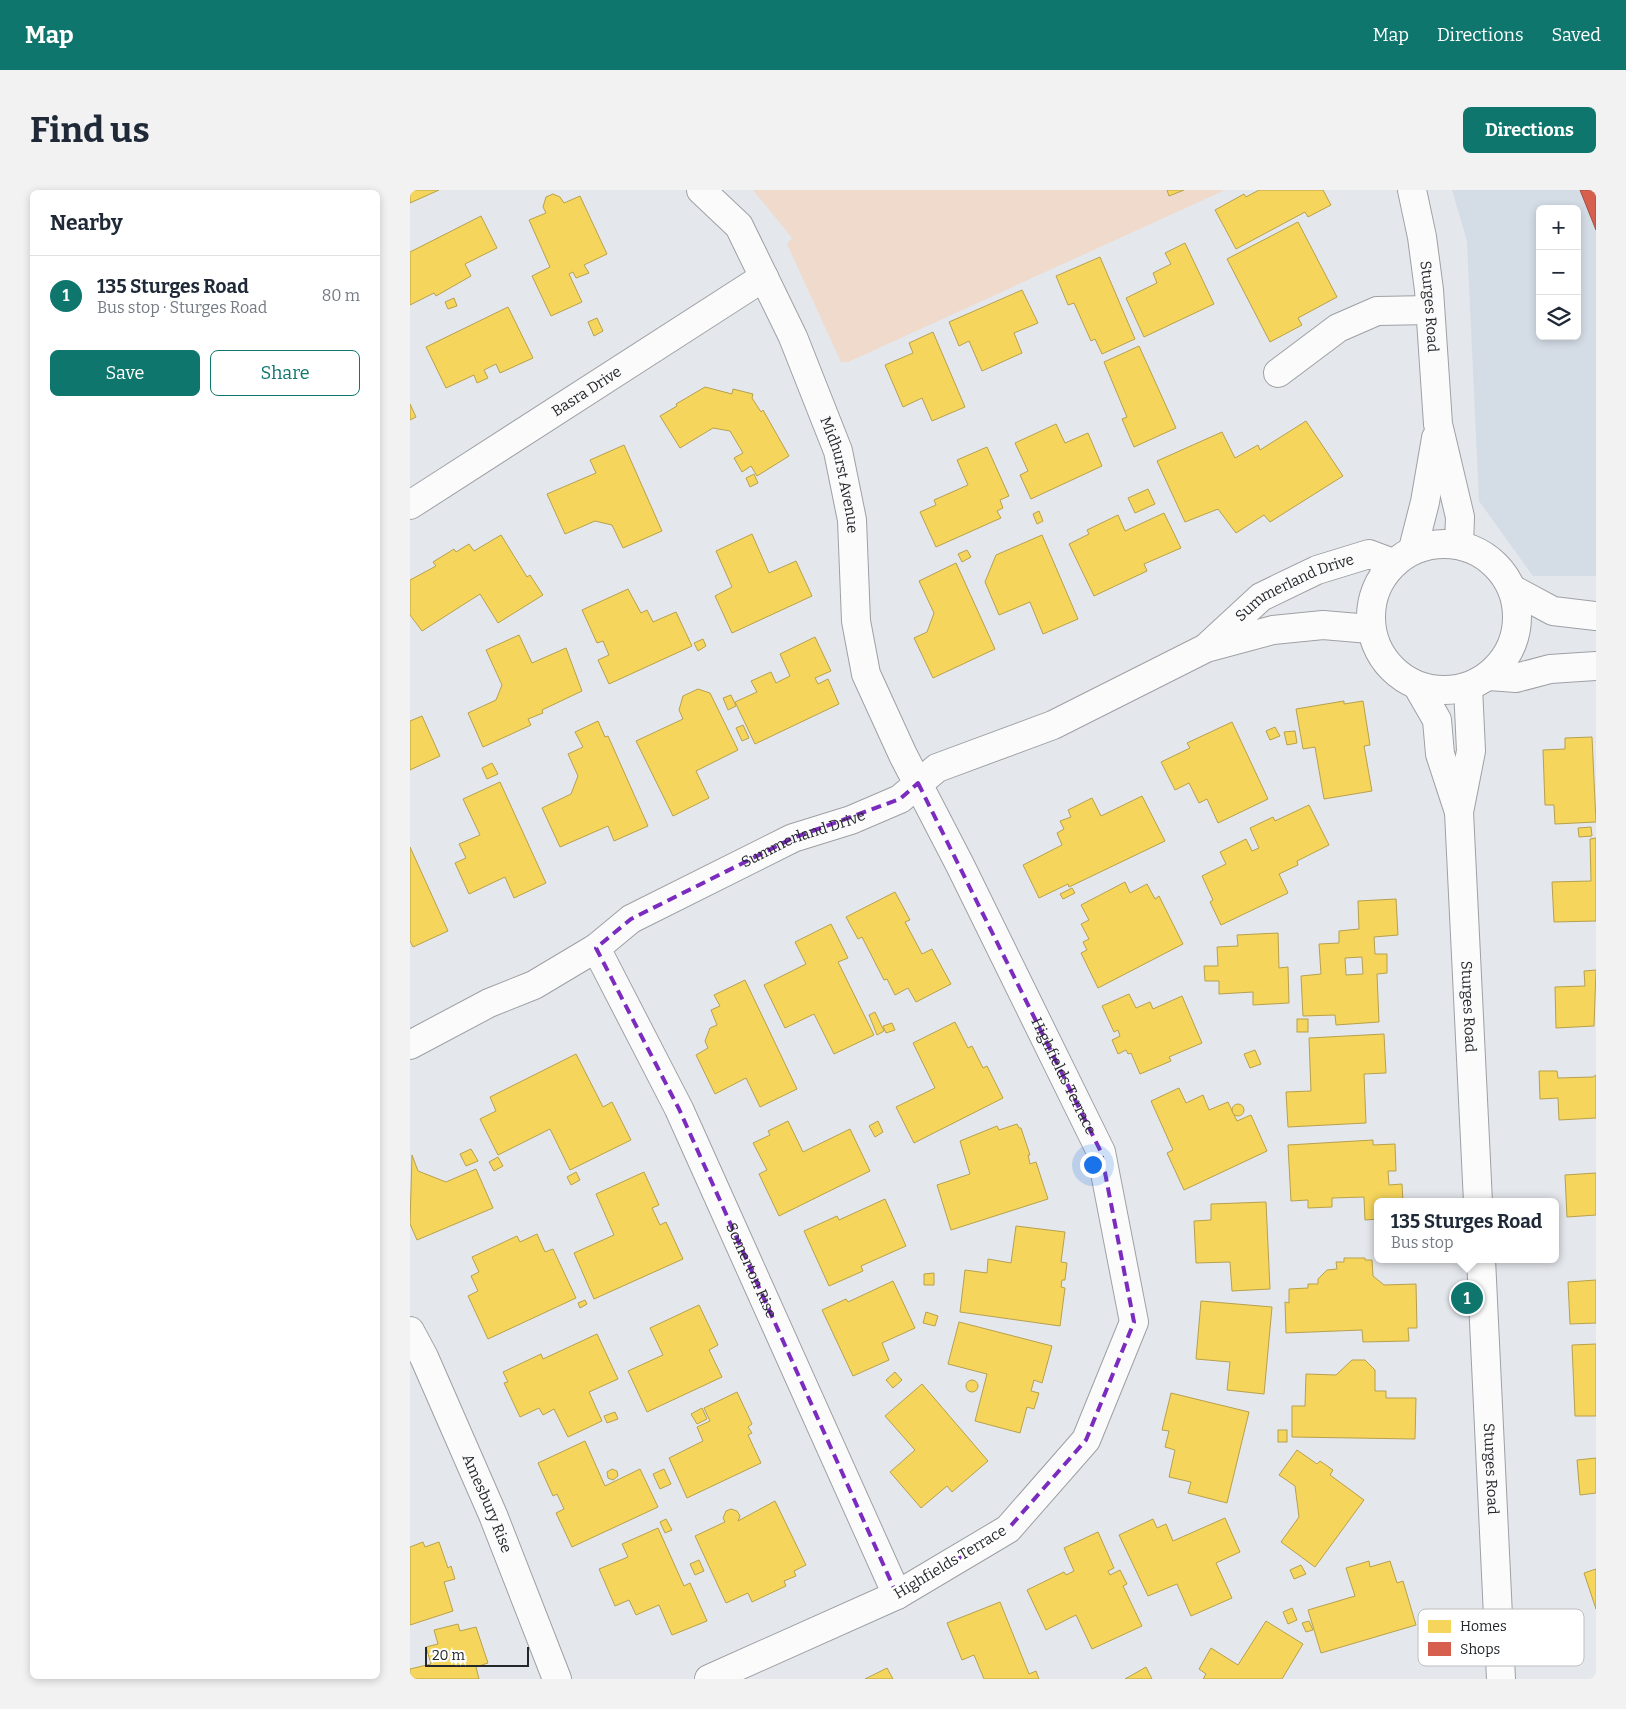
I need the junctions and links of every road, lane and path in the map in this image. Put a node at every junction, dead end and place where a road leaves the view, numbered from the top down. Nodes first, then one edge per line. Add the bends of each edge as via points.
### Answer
1 (701, 190) edge
2 (1412, 190) edge
3 (764, 277) junction
4 (1430, 310) junction
5 (1278, 374) dead end
6 (1438, 424) junction
7 (410, 505) edge
8 (1459, 545) junction
9 (1403, 556) junction
10 (1512, 588) junction
11 (1596, 616) edge
12 (1370, 629) junction
13 (1206, 648) junction
14 (1596, 666) edge
15 (1478, 681) junction
16 (1418, 687) junction
17 (918, 783) junction
18 (1459, 812) junction
19 (596, 948) junction
20 (410, 1046) edge
21 (1478, 1198) edge
22 (1480, 1263) edge
23 (410, 1331) edge
24 (897, 1595) junction
25 (1498, 1609) edge
26 (1500, 1666) edge
27 (557, 1679) edge
28 (710, 1679) edge
29 (1501, 1679) edge

1 - 3 street, Midhurst Avenue via 740,226
2 - 4 street, Sturges Road via 1422,237
3 - 7 street, Basra Drive
3 - 17 street, Midhurst Avenue via 793,337 838,451 852,520 856,622 866,674
4 - 5 street via 1377,311 1338,328
4 - 6 street, Sturges Road
6 - 8 street, Sturges Road via 1460,517
6 - 9 street, Sturges Road via 1425,502
8 - 9 street via 1436,543
8 - 10 street via 1481,553 1494,563
9 - 12 street via 1379,581 1371,603
9 - 13 street, Summerland Drive via 1369,554 1317,570 1261,597
10 - 11 street via 1553,611
10 - 15 street via 1517,612 1515,636 1505,658
12 - 13 street, Summerland Drive via 1323,625 1273,630
12 - 16 street via 1379,654 1396,674
13 - 17 street, Summerland Drive via 1052,725 937,768
14 - 15 street via 1550,669 1516,678
15 - 16 street via 1444,691
15 - 18 street, Sturges Road via 1471,751
16 - 18 street, Sturges Road via 1437,720 1440,754
17 - 19 street, Summerland Drive via 900,799 851,820 793,838 631,919
17 - 24 street, Highfields Terrace via 1100,1152 1134,1322 1086,1440 1008,1529
18 - 21 street, Sturges Road
19 - 20 street, Summerland Drive via 534,985 489,1003
19 - 24 street, Somerton Rise via 679,1109
22 - 25 street, Sturges Road
23 - 27 street, Amesbury Rise via 493,1514
24 - 28 street, Highfields Terrace
26 - 29 street, Sturges Road

